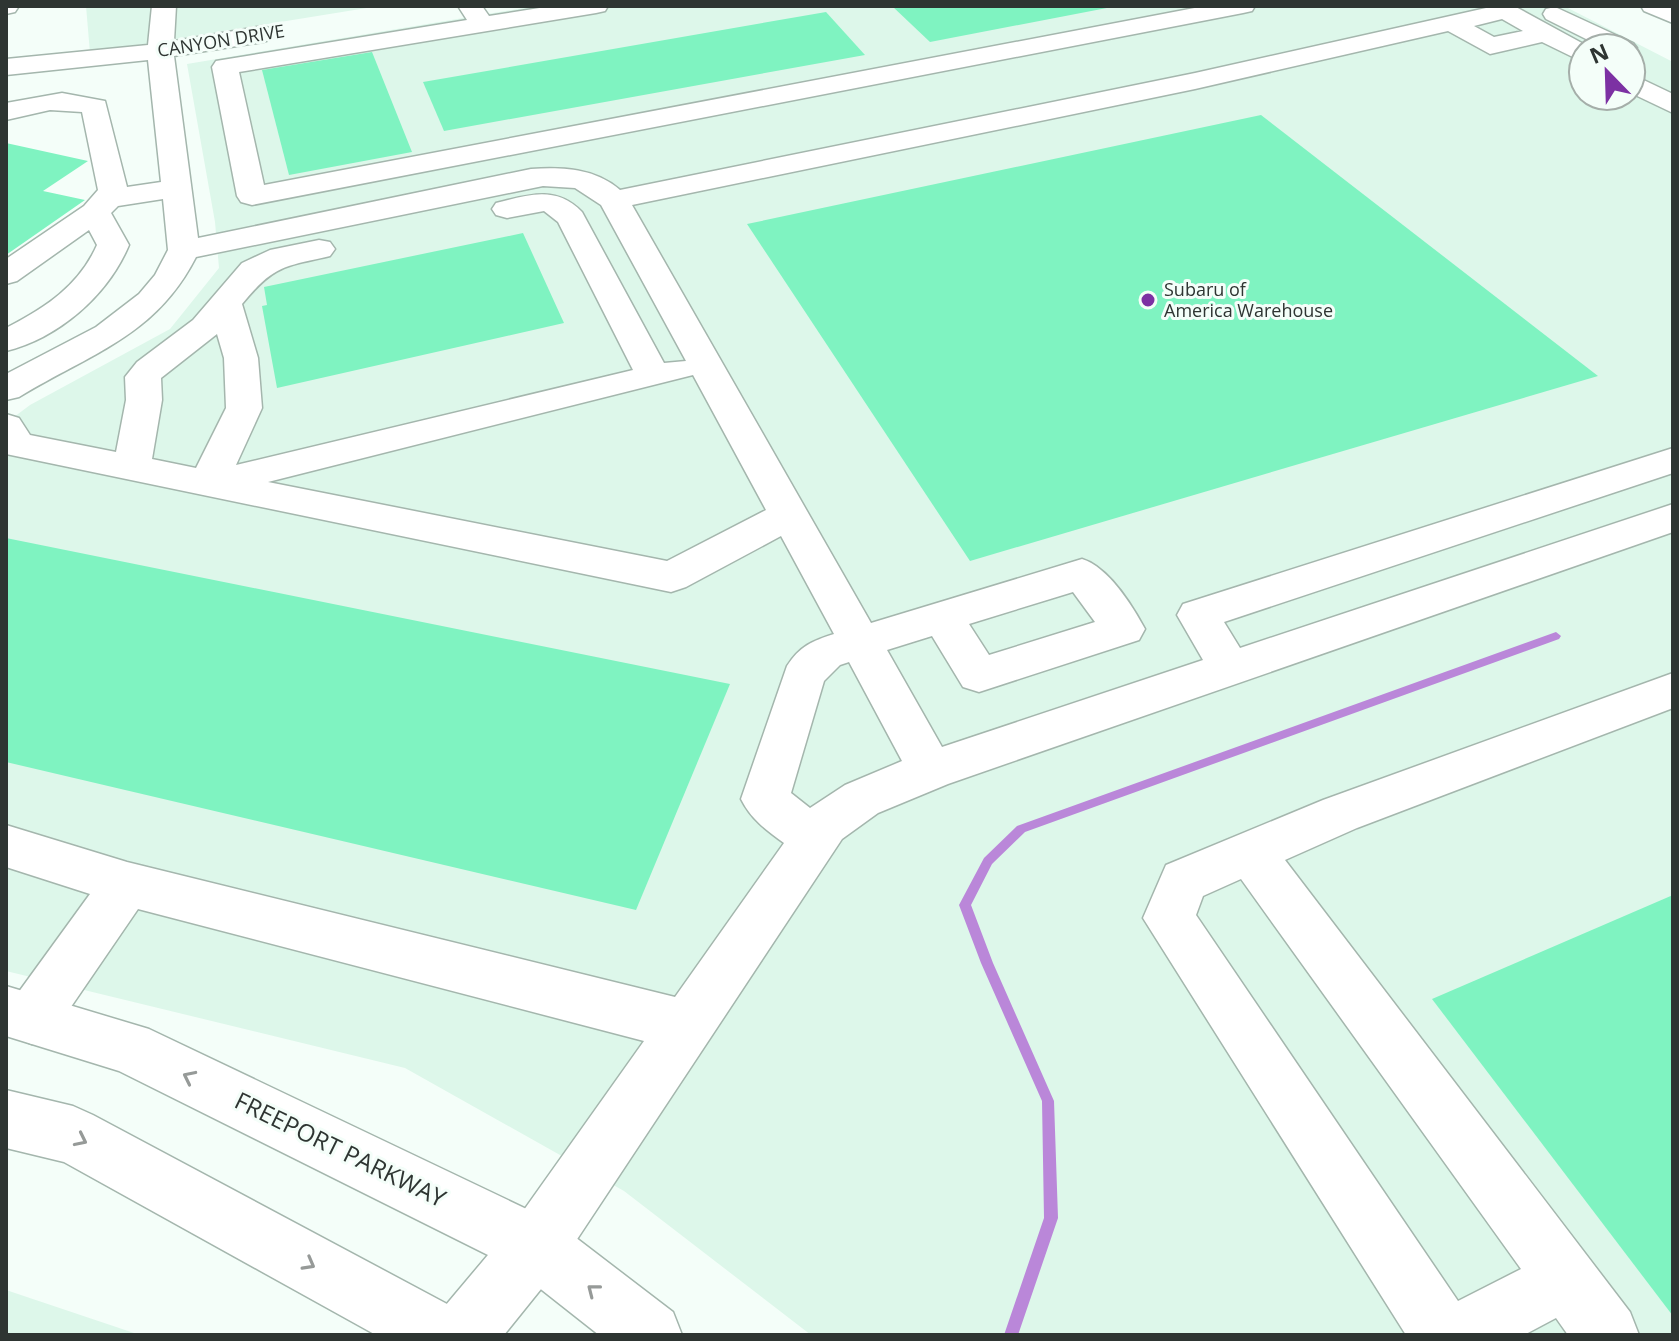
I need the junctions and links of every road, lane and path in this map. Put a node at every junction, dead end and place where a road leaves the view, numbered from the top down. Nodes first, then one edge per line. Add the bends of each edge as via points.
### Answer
1 (164, 6) edge
2 (596, 6) edge
3 (1243, 6) edge
4 (1653, 6) edge
5 (1505, 11) junction
6 (476, 16) edge
7 (1673, 16) edge
8 (1450, 22) junction
9 (273, 25) dead end
10 (1590, 32) edge
11 (1546, 33) junction
12 (1567, 45) edge
13 (160, 51) junction
14 (6, 67) edge
15 (1647, 76) edge
16 (1673, 105) edge
17 (6, 112) edge
18 (6, 119) edge
19 (75, 134) junction
20 (177, 188) junction
21 (614, 200) junction
22 (102, 205) junction
23 (184, 250) junction
24 (6, 274) edge
25 (226, 305) junction
26 (6, 341) edge
27 (704, 363) junction
28 (653, 376) junction
29 (6, 389) edge
30 (10, 443) edge
31 (1673, 460) edge
32 (132, 468) junction
33 (208, 484) junction
34 (789, 515) junction
35 (1673, 518) edge
36 (942, 617) dead end
37 (859, 641) junction
38 (1230, 668) junction
39 (1673, 690) edge
40 (931, 770) junction
41 (815, 838) junction
42 (6, 846) edge
43 (1251, 853) junction
44 (127, 884) junction
45 (19, 1014) edge
46 (687, 1026) junction
47 (6, 1119) edge
48 (536, 1246) junction
49 (1566, 1280) junction
50 (439, 1335) edge
51 (463, 1335) edge
52 (650, 1335) edge
53 (1443, 1335) edge
54 (1458, 1335) edge
55 (1607, 1335) edge

1 - 13 street
2 - 6 street
3 - 6 street via 252,196 225,67
4 - 7 street
5 - 8 street
5 - 10 street via 1548,12
5 - 11 street
8 - 11 street via 1490,46
8 - 21 street via 1195,81
9 - 13 street, CANYON DRIVE
11 - 12 street
13 - 14 street, CANYON DRIVE
13 - 20 street
15 - 16 street
17 - 19 street via 81,101 95,107
18 - 19 street
19 - 22 street via 113,190
20 - 22 street
20 - 23 street
21 - 23 street via 584,180 531,178
21 - 27 street
22 - 24 street
22 - 26 street via 113,245 107,262 79,297
23 - 29 street via 156,297 124,326
25 - 28 street via 253,270 270,260 548,201 558,203 571,218
25 - 32 street via 143,377 143,413
25 - 33 street via 241,358 244,408
27 - 28 street
27 - 34 street
28 - 33 street
30 - 32 street
31 - 38 street via 1198,615
32 - 33 street
33 - 34 street via 671,577
34 - 37 street
35 - 38 street
36 - 37 street
37 - 40 street
37 - 41 street via 825,653 803,678 765,799
38 - 40 street
39 - 43 street via 1340,814
40 - 41 street via 842,808
41 - 46 street
42 - 44 street
43 - 49 street
43 - 53 street via 1184,881 1169,918
44 - 45 street
44 - 46 street
48 -> 45 street, FREEPORT PARKWAY via 129,1048
46 - 48 street
47 -> 50 street via 73,1135
48 - 51 street
52 -> 48 street, FREEPORT PARKWAY
49 - 54 street
49 - 55 street

